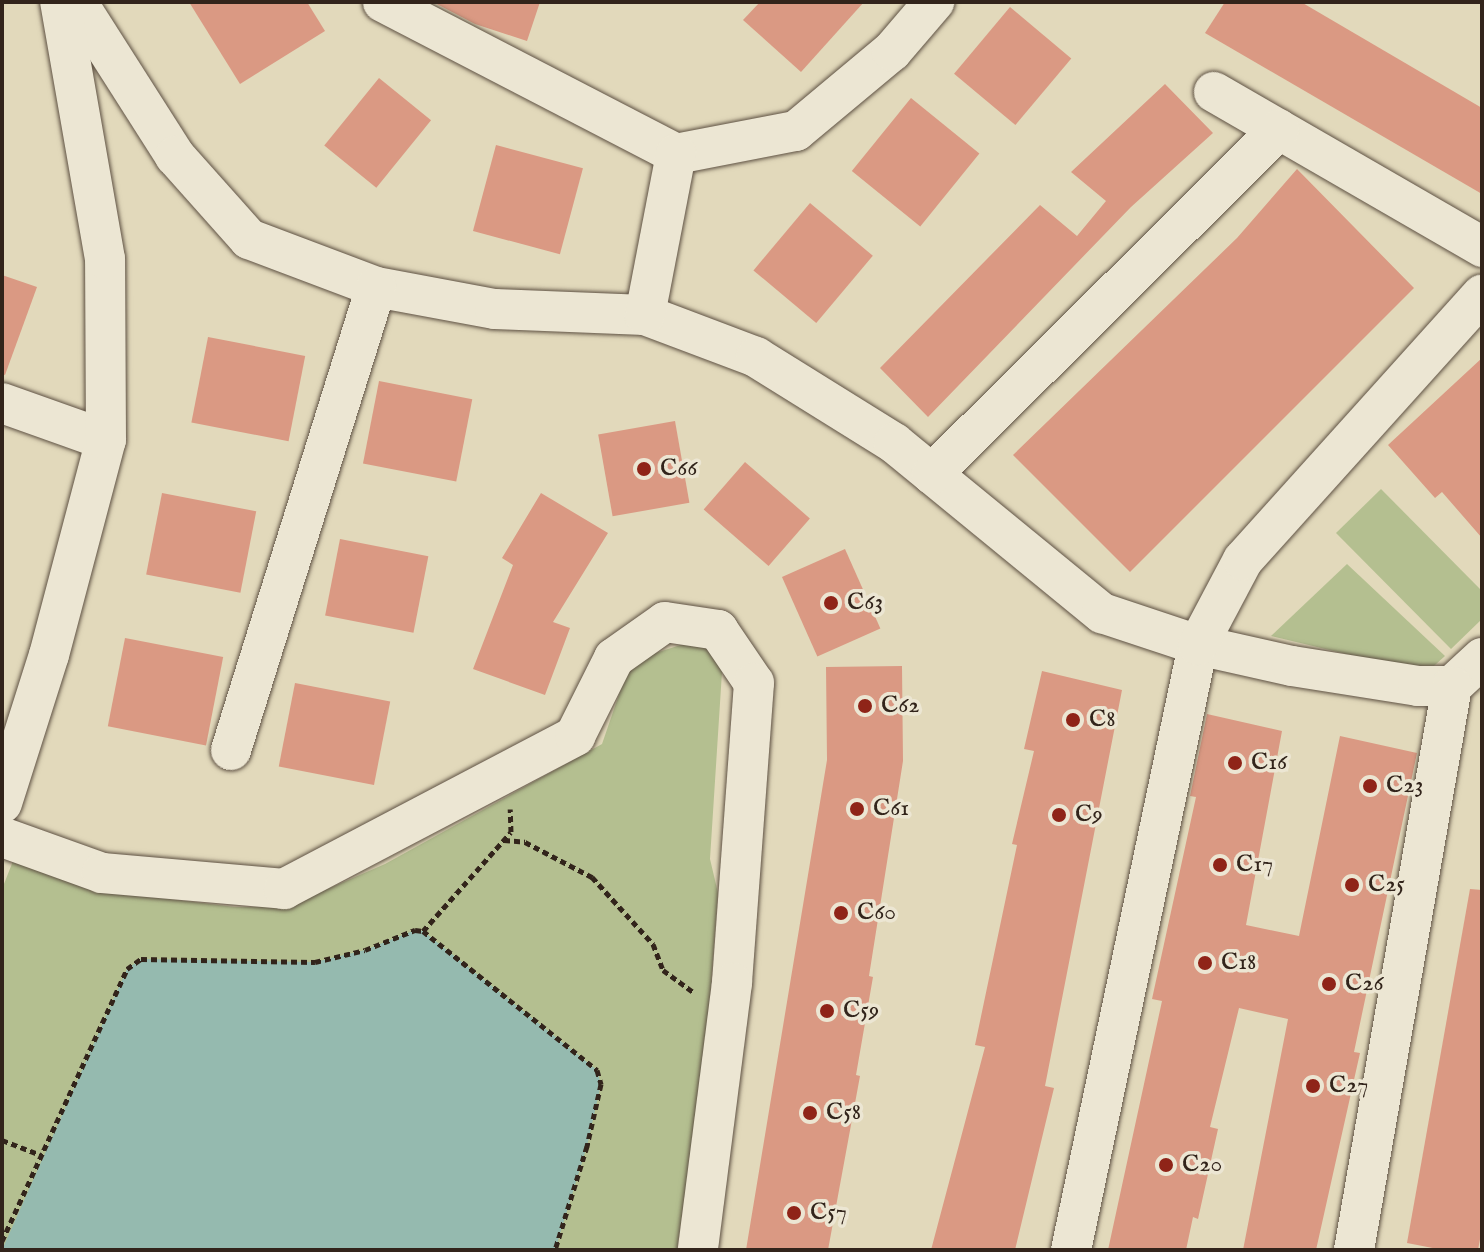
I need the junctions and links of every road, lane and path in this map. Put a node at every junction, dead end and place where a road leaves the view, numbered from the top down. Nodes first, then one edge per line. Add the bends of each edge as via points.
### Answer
1 (60, 2) edge
2 (77, 2) edge
3 (383, 2) edge
4 (934, 2) edge
5 (1214, 92) dead end
6 (1279, 130) junction
7 (676, 154) junction
8 (1482, 247) edge
9 (376, 287) junction
10 (1482, 295) edge
11 (645, 315) junction
12 (2, 403) edge
13 (106, 440) junction
14 (932, 474) junction
15 (1198, 645) junction
16 (1482, 658) edge
17 (1452, 686) junction
18 (231, 750) dead end
19 (10, 752) edge
20 (485, 781) junction
21 (2, 803) edge
22 (2, 837) edge
23 (504, 840) junction
24 (423, 931) junction
25 (729, 1006) junction
26 (2, 1140) edge
27 (41, 1155) junction
28 (2, 1241) edge
29 (555, 1250) edge
30 (698, 1250) edge
31 (1071, 1250) edge
32 (1354, 1250) edge

1 - 13 street via 105,259
2 - 9 street via 175,156 249,239
3 - 7 street
4 - 7 street via 892,51 796,131
5 - 6 street
6 - 8 street
6 - 14 street
7 - 11 street
9 - 11 street via 495,309
9 - 18 street
10 - 15 street via 1243,560
11 - 14 street via 756,357 894,443
12 - 13 street
13 - 19 street
14 - 15 street via 1102,613
15 - 17 street via 1292,666 1418,686
15 - 31 street
16 - 17 street
17 - 32 street
19 - 21 street
20 - 22 street via 284,889 102,873
20 - 23 path via 509,801 511,832
20 - 25 street via 575,736 614,658 665,622 718,630 754,683
23 - 24 path
23 - 25 path via 525,842 592,877 653,944 663,970 706,1001
24 - 27 path via 315,962 141,959 127,969
24 - 29 path via 597,1070 601,1084 587,1146
25 - 30 street
26 - 27 path
27 - 28 path

